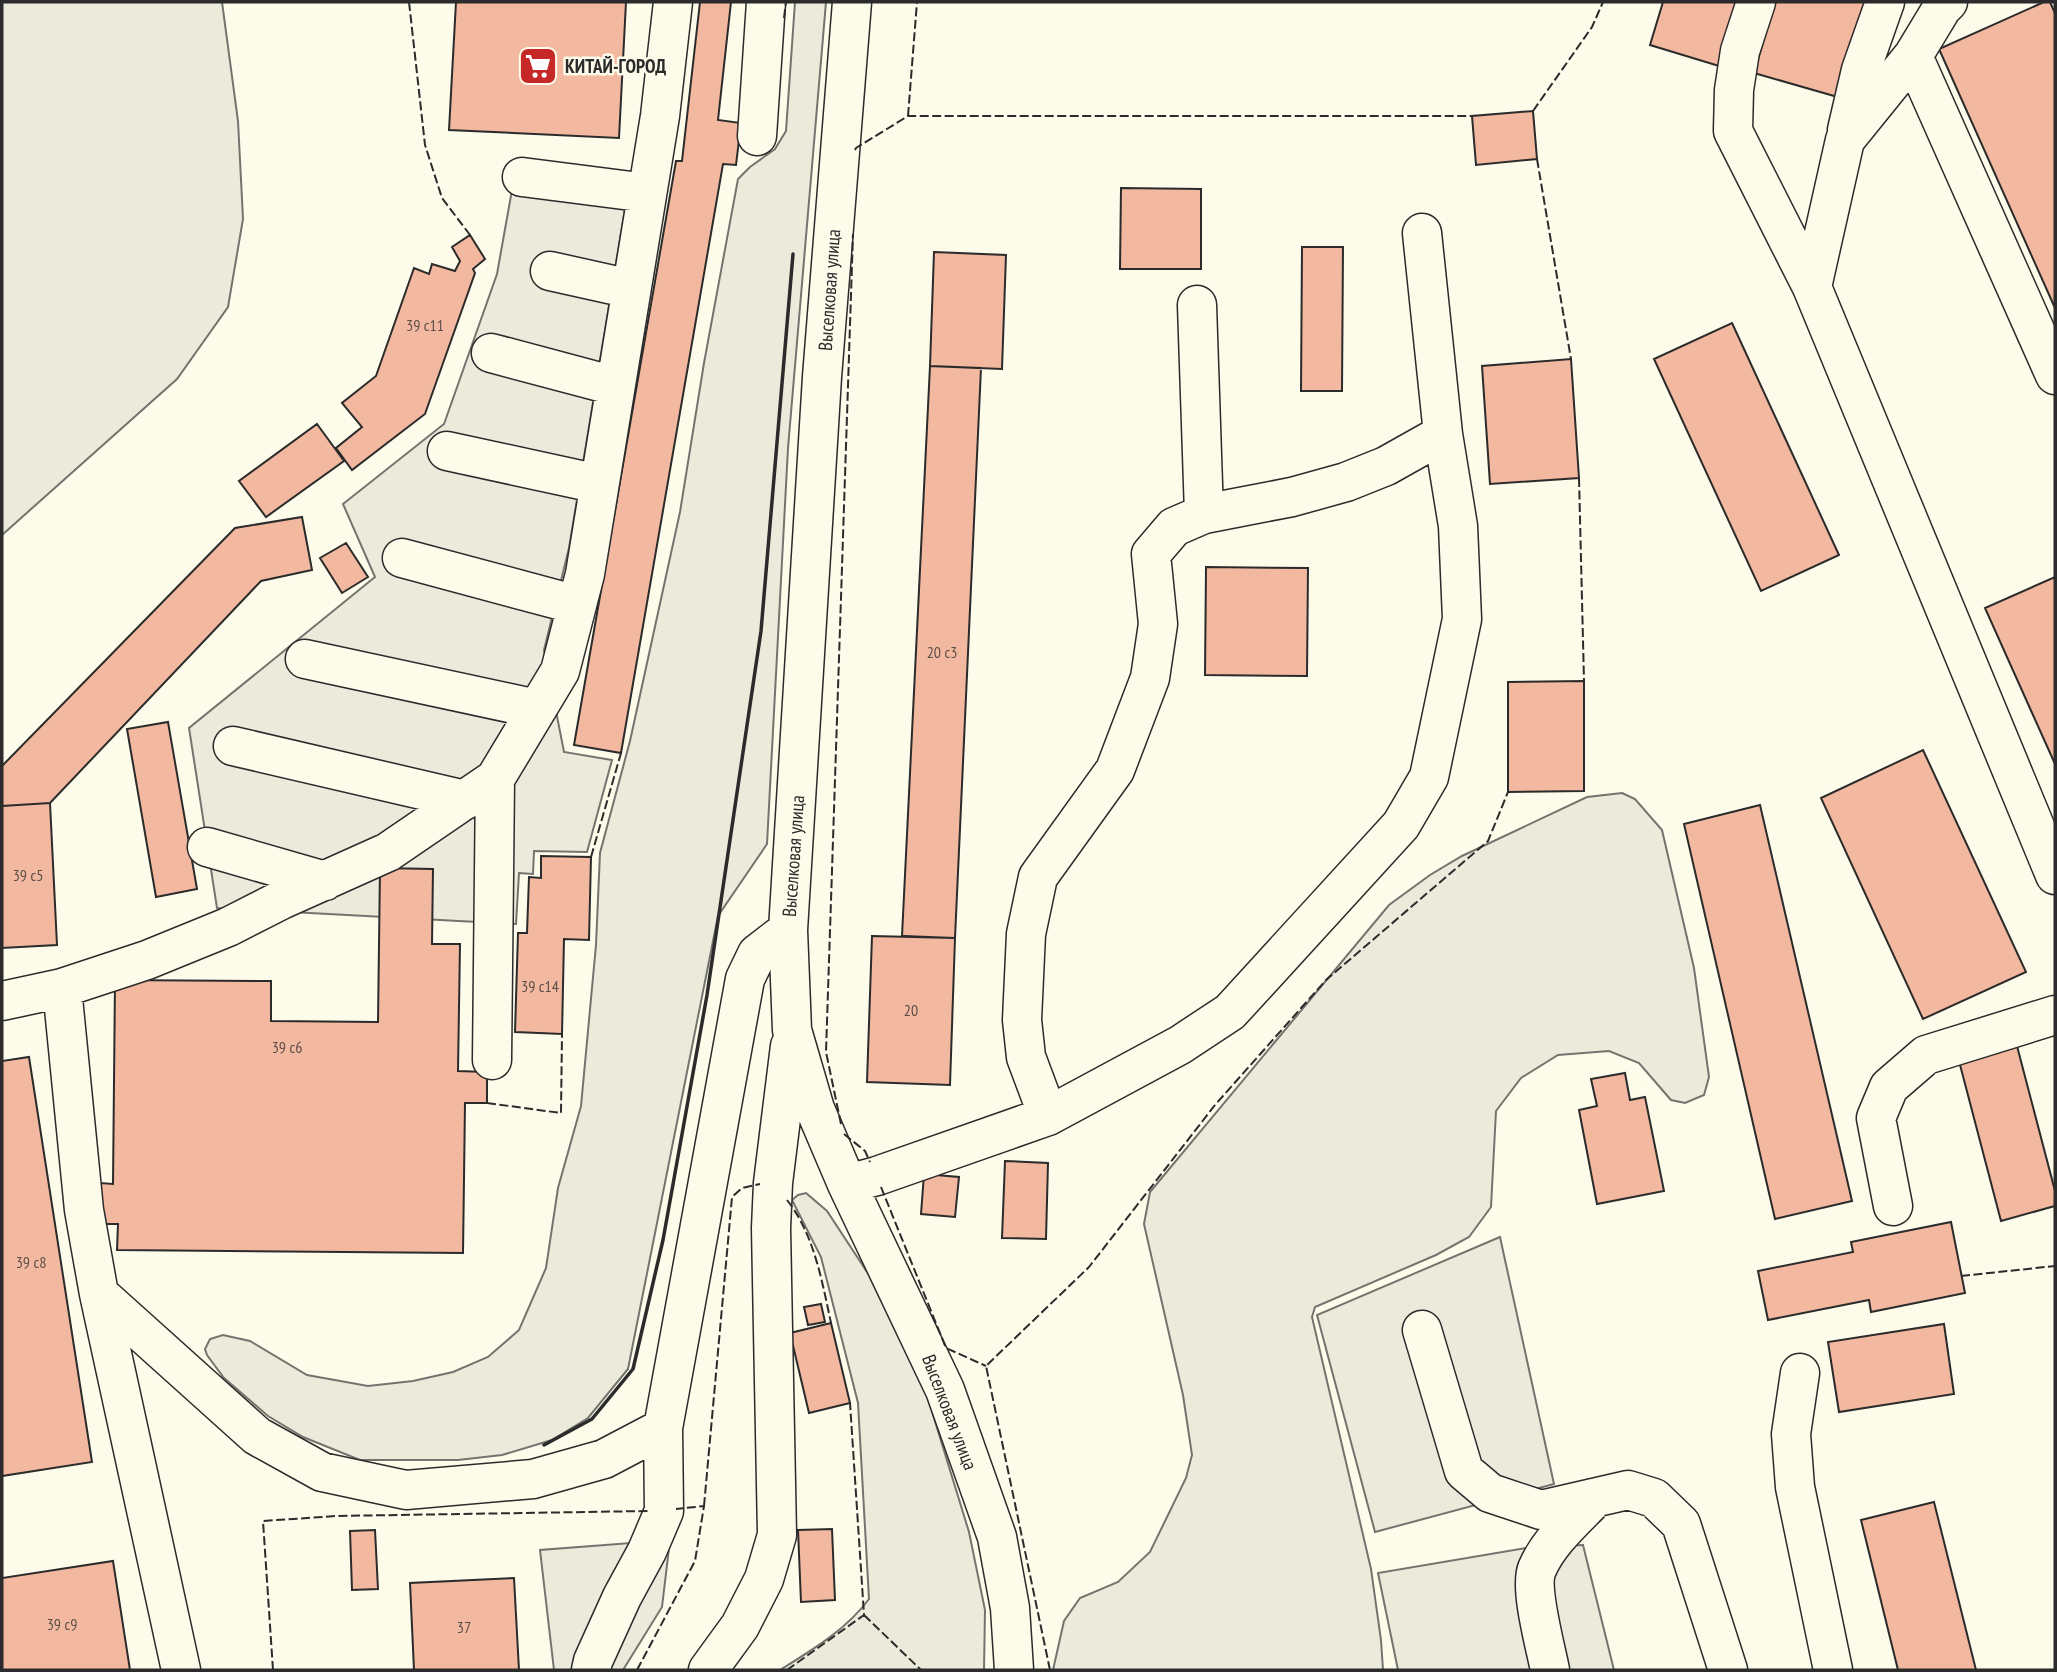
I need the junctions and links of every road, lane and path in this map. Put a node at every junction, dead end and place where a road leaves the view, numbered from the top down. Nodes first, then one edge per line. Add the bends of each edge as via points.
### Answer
1 (673, 2) edge
2 (766, 2) edge
3 (852, 2) edge
4 (1756, 2) edge
5 (1885, 2) edge
6 (1948, 2) edge
7 (1913, 56) junction
8 (757, 136) dead end
9 (1845, 140) junction
10 (522, 177) dead end
11 (647, 193) junction
12 (1422, 233) dead end
13 (550, 271) dead end
14 (1812, 287) junction
15 (631, 289) junction
16 (1197, 305) dead end
17 (491, 353) dead end
18 (2055, 375) edge
19 (615, 386) junction
20 (1443, 434) junction
21 (447, 451) dead end
22 (600, 484) junction
23 (1204, 514) junction
24 (402, 558) dead end
25 (577, 605) junction
26 (305, 659) dead end
27 (537, 709) junction
28 (233, 746) dead end
29 (480, 790) junction
30 (207, 847) dead end
31 (2055, 874) edge
32 (325, 881) junction
33 (788, 930) junction
34 (62, 988) junction
35 (2, 1001) edge
36 (2055, 1015) edge
37 (792, 1030) junction
38 (492, 1060) dead end
39 (1048, 1116) junction
40 (847, 1184) junction
41 (1893, 1206) dead end
42 (99, 1294) junction
43 (1422, 1330) dead end
44 (1800, 1373) dead end
45 (663, 1428) junction
46 (1595, 1498) junction
47 (181, 1670) edge
48 (591, 1670) edge
49 (708, 1670) edge
50 (1014, 1670) edge
51 (1550, 1670) edge
52 (1728, 1670) edge
53 (1833, 1670) edge

1 - 11 street
2 - 8 street
3 - 33 street, Выселковая улица via 822,377
4 - 14 street via 1740,51 1733,131
5 - 9 street via 1861,70
6 - 7 street
7 - 9 street
7 - 18 street
9 - 14 street
10 - 11 street
11 - 15 street
12 - 20 street
13 - 15 street
14 - 31 street
15 - 19 street
16 - 23 street
17 - 19 street
19 - 22 street
20 - 23 street via 1346,482
20 - 39 street via 1458,526 1462,619 1429,777 1401,825 1230,1012 1180,1045
21 - 22 street
22 - 25 street
23 - 39 street via 1174,527 1152,554 1158,624 1150,678 1115,770 1038,877 1026,934 1022,1020 1026,1057
24 - 25 street
25 - 27 street via 560,671
26 - 27 street
27 - 29 street
28 - 29 street
29 - 32 street via 388,852
29 - 38 street
30 - 32 street
32 - 34 street via 182,946
33 - 37 street, Выселковая улица
33 - 45 street via 757,954 745,979
34 - 35 street
34 - 42 street via 84,1210
36 - 41 street via 1926,1055 1889,1087 1876,1118
37 - 40 street, Выселковая улица via 815,1109
37 - 49 street via 771,1228 777,1535 764,1579 740,1626
39 - 40 street
40 - 50 street, Выселковая улица via 945,1390 997,1537 1010,1608
42 - 45 street via 257,1436 322,1472 406,1490 533,1479 604,1459
42 - 47 street
43 - 46 street via 1464,1471 1490,1493 1541,1510
44 - 53 street via 1791,1434 1795,1487
45 - 48 street via 664,1511
46 - 51 street via 1554,1542 1536,1571 1538,1616
46 - 52 street via 1628,1490 1654,1497 1681,1524

